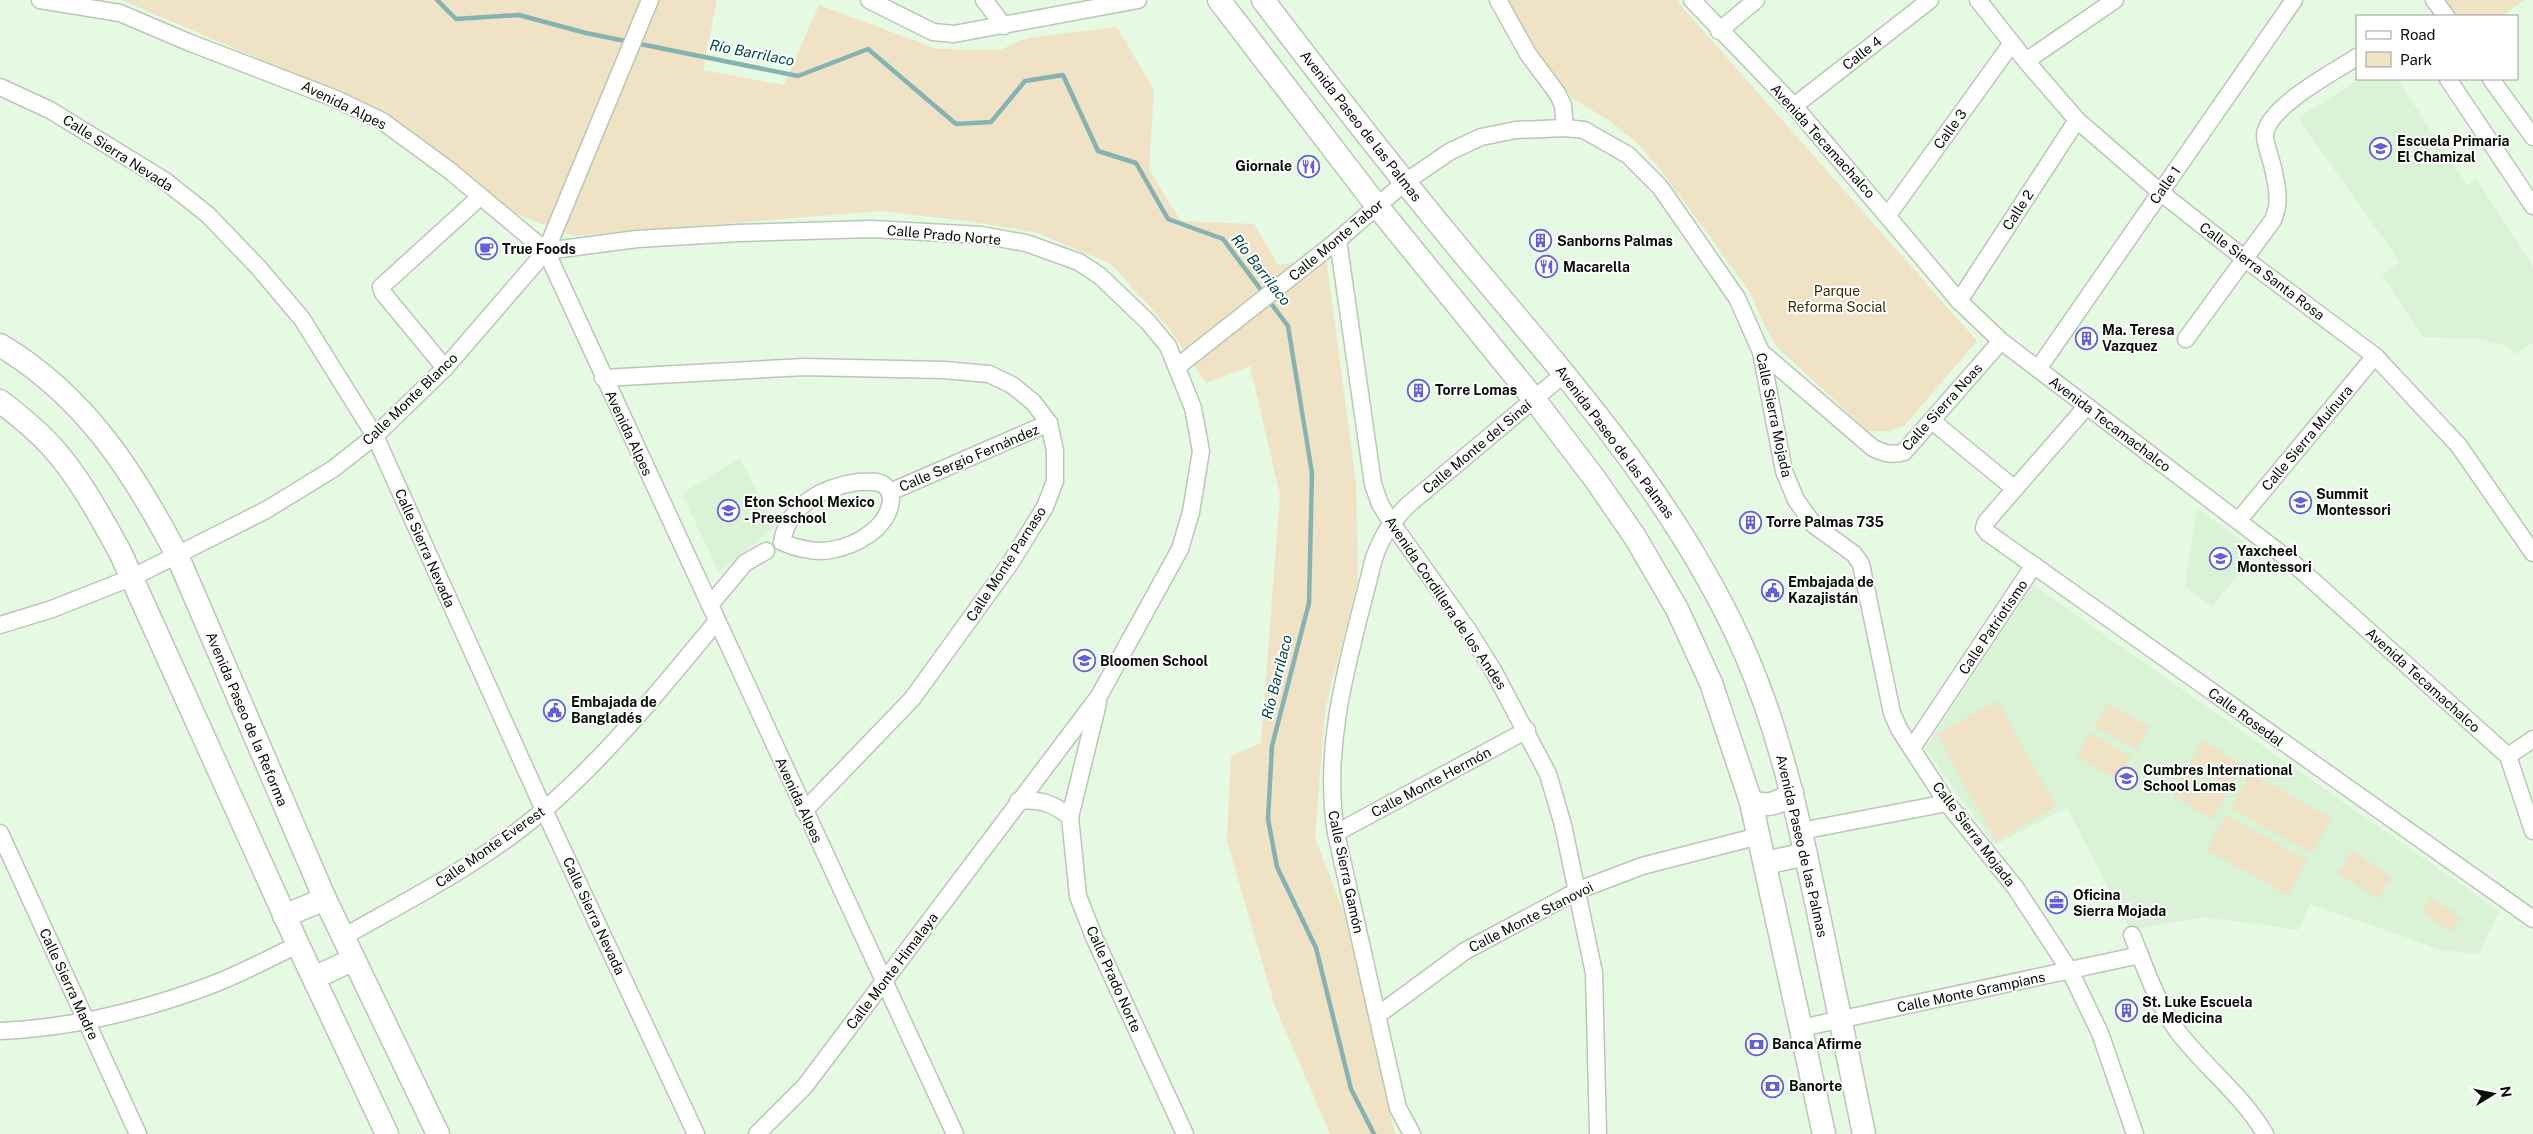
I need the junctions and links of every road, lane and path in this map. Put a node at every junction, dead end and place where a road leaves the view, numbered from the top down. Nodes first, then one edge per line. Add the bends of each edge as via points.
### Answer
1 (40, 0) edge
2 (650, 0) edge
3 (869, 0) edge
4 (984, 0) edge
5 (1138, 0) edge
6 (1219, 0) edge
7 (1263, 0) edge
8 (1498, 0) edge
9 (1692, 0) edge
10 (1756, 0) edge
11 (1930, 0) edge
12 (1978, 0) edge
13 (2115, 0) edge
14 (2434, 0) edge
15 (2294, 1) edge
16 (2445, 15) edge
17 (1004, 26) junction
18 (1720, 31) junction
19 (2012, 43) junction
20 (2356, 58) edge
21 (2026, 61) junction
22 (2449, 80) edge
23 (2492, 80) edge
24 (0, 87) edge
25 (1794, 106) junction
26 (2077, 120) junction
27 (1565, 128) junction
28 (2533, 137) edge
29 (1404, 183) junction
30 (2160, 192) junction
31 (480, 197) junction
32 (1378, 206) junction
33 (2533, 206) edge
34 (1888, 215) junction
35 (1338, 240) junction
36 (546, 251) junction
37 (2245, 259) junction
38 (1959, 301) junction
39 (2186, 339) dead end
40 (2001, 341) junction
41 (0, 345) edge
42 (1761, 352) junction
43 (2375, 356) junction
44 (1177, 367) junction
45 (445, 368) junction
46 (2038, 369) junction
47 (1564, 374) junction
48 (603, 378) junction
49 (1534, 399) junction
50 (0, 401) edge
51 (2086, 407) junction
52 (1932, 421) junction
53 (1049, 423) junction
54 (374, 436) junction
55 (2015, 489) junction
56 (890, 492) junction
57 (2238, 521) junction
58 (1391, 522) junction
59 (766, 551) dead end
60 (2533, 553) edge
61 (177, 555) junction
62 (2034, 565) junction
63 (133, 577) junction
64 (710, 605) junction
65 (717, 621) junction
66 (0, 625) edge
67 (1099, 696) junction
68 (1527, 730) junction
69 (2533, 738) edge
70 (1912, 748) junction
71 (2508, 756) junction
72 (1792, 792) junction
73 (1018, 801) junction
74 (1751, 802) junction
75 (1948, 803) junction
76 (544, 810) junction
77 (804, 811) junction
78 (1070, 817) junction
79 (1801, 831) junction
80 (2533, 831) edge
81 (0, 833) edge
82 (1336, 833) junction
83 (1759, 836) junction
84 (1806, 854) junction
85 (1765, 863) junction
86 (1579, 890) junction
87 (324, 899) junction
88 (284, 916) junction
89 (2533, 919) edge
90 (2132, 935) dead end
91 (343, 937) junction
92 (298, 945) junction
93 (2140, 955) junction
94 (354, 959) junction
95 (2070, 971) junction
96 (314, 978) junction
97 (884, 981) junction
98 (1378, 1015) junction
99 (1840, 1020) junction
100 (86, 1021) junction
101 (1800, 1028) junction
102 (0, 1031) edge
103 (138, 1134) edge
104 (387, 1134) edge
105 (438, 1134) edge
106 (696, 1134) edge
107 (757, 1134) edge
108 (955, 1134) edge
109 (1185, 1134) edge
110 (1412, 1134) edge
111 (1598, 1134) edge
112 (1824, 1134) edge
113 (1864, 1134) edge
114 (2135, 1134) edge
115 (2265, 1134) edge

1 - 31 street, Avenida Alpes via 120,13 336,98 382,121
2 - 36 street, Calle Monte Blanco
3 - 17 street via 934,32 954,34
4 - 17 street
5 - 17 street
6 - 32 main road
7 - 29 main road, Avenida Paseo de las Palmas
8 - 27 street via 1528,54 1557,92 1563,105
9 - 18 street, Avenida Tecamachalco
10 - 18 street
11 - 25 street, Calle 4
12 - 19 street, Calle Sierra Santa Rosa
13 - 21 street
14 - 16 street
15 - 30 street, Calle 1
18 - 25 street, Avenida Tecamachalco
19 - 21 street, Calle Sierra Santa Rosa
19 - 34 street, Calle 3
20 - 37 street via 2281,108 2268,124 2265,135 2278,191 2278,209
21 - 26 street, Calle Sierra Santa Rosa
22 - 33 street
23 - 28 street
24 - 54 street, Calle Sierra Nevada via 50,110 164,180 208,215 302,319
25 - 34 street, Avenida Tecamachalco
26 - 30 street, Calle Sierra Santa Rosa
26 - 38 street, Calle 2
27 - 29 street, Calle Monte Tabor via 1516,130 1482,137 1449,152
27 - 42 street, Calle Sierra Mojada via 1584,130 1628,155 1660,187 1737,298
29 - 32 street, Calle Monte Tabor
29 - 47 main road, Avenida Paseo de las Palmas
30 - 37 street, Calle Sierra Santa Rosa
30 - 46 street, Calle 1
31 - 36 street, Avenida Alpes
31 - 45 street via 381,287
32 - 35 street, Calle Monte Tabor
32 - 49 main road
34 - 38 street, Avenida Tecamachalco
35 - 44 street, Calle Monte Tabor
35 - 58 street, Avenida Cordillera de los Andes via 1373,484
36 - 44 street, Calle Prado Norte via 646,238 872,229 981,235 1026,243 1079,262 1100,276 1148,322 1168,346
36 - 45 street, Calle Monte Blanco
36 - 48 street, Avenida Alpes
37 - 39 street
37 - 43 street, Calle Sierra Santa Rosa
38 - 40 street, Avenida Tecamachalco
40 - 46 street, Avenida Tecamachalco
40 - 52 street, Calle Sierra Noas
41 - 61 main road, Avenida Paseo de la Reforma via 78,406 129,470
42 - 52 street, Calle Sierra Noas via 1873,448 1889,454 1904,452
42 - 70 street, Calle Sierra Mojada via 1784,471 1796,500 1814,525 1854,554 1861,564 1892,713
43 - 57 street, Calle Sierra Muínura
43 - 60 street, Calle Sierra Santa Rosa via 2459,446
44 - 67 street, Calle Prado Norte via 1193,408 1201,451 1191,512 1180,549
45 - 54 street, Calle Monte Blanco
46 - 51 street, Avenida Tecamachalco
47 - 49 street, Calle Monte del Sinaí
47 - 72 main road, Avenida Paseo de las Palmas via 1676,524 1712,588 1764,699
48 - 53 street, Calle Monte Parnaso via 804,367 989,374 1012,385 1033,402
48 - 64 street, Avenida Alpes
49 - 58 street, Calle Monte del Sinaí
49 - 74 main road via 1635,537 1677,609 1714,691
50 - 63 main road via 52,447 74,476 101,517
51 - 55 street, Calle Patriotismo
51 - 57 street, Avenida Tecamachalco
52 - 55 street
53 - 56 street, Calle Sergio Fernández
53 - 77 street, Calle Monte Parnaso via 1055,450 1055,481 1045,507 1009,565 912,699
54 - 61 street, Calle Monte Blanco via 332,469 266,510
54 - 76 street, Calle Sierra Nevada
55 - 62 street, Calle Patriotismo via 1984,528
56 - 56 street via 884,485 874,482 841,484 821,492 806,501 792,516 784,528 782,542 799,550 814,551 832,550 858,540 876,529 888,515
57 - 71 street, Avenida Tecamachalco via 2292,562
58 - 68 street, Avenida Cordillera de los Andes via 1468,630
58 - 82 street, Calle Sierra Gamón via 1374,558 1335,720 1330,801
59 - 64 street via 745,563
61 - 63 street, Calle Monte Blanco
61 - 87 main road, Avenida Paseo de la Reforma
62 - 70 street, Calle Patriotismo
62 - 89 street, Calle Rosedal
63 - 66 street, Calle Monte Blanco via 52,609
63 - 88 main road
64 - 65 street, Avenida Alpes
65 - 76 street, Calle Monte Everest via 609,748
65 - 77 street, Avenida Alpes
67 - 73 street, Calle Prado Norte
67 - 78 street, Calle Prado Norte
68 - 82 street, Calle Monte Hermón
68 - 86 street, Avenida Cordillera de los Andes via 1548,774
69 - 71 street
70 - 75 street, Calle Sierra Mojada
71 - 80 street, Avenida Tecamachalco
72 - 74 main road via 1779,802 1762,805
72 - 79 main road, Avenida Paseo de las Palmas
73 - 78 street via 1056,805
73 - 97 street, Calle Monte Himalaya
74 - 83 main road
75 - 79 street
75 - 95 street, Calle Sierra Mojada via 2015,887
76 - 91 street, Calle Monte Everest via 436,885
76 - 106 street, Calle Sierra Nevada
77 - 97 street, Avenida Alpes
78 - 109 street, Calle Prado Norte via 1078,896
79 - 84 main road, Avenida Paseo de las Palmas
81 - 100 street, Calle Sierra Madre
82 - 98 street, Calle Sierra Gamón
83 - 85 main road
83 - 86 street, Calle Monte Stanovoi via 1642,866
84 - 85 main road
84 - 99 main road, Avenida Paseo de las Palmas
85 - 101 main road
86 - 98 street, Calle Monte Stanovoi via 1465,952
86 - 111 street, Avenida Cordillera de los Andes via 1594,972
87 - 88 main road
87 - 91 main road, Avenida Paseo de la Reforma
88 - 92 main road
90 - 93 street
91 - 94 main road, Avenida Paseo de la Reforma
92 - 96 main road
92 - 100 street via 212,985
93 - 95 street, Calle Monte Grampians
93 - 115 street via 2163,1009
94 - 96 main road
94 - 105 main road, Avenida Paseo de la Reforma
95 - 99 street, Calle Monte Grampians
95 - 114 street, Calle Sierra Mojada via 2100,1033
96 - 104 main road
97 - 107 street, Calle Monte Himalaya via 805,1086
97 - 108 street, Avenida Alpes
98 - 110 street, Calle Sierra Gamón via 1398,1108
99 - 101 street, Calle Monte Grampians
99 - 113 main road, Avenida Paseo de las Palmas
100 - 102 street
100 - 103 street, Calle Sierra Madre
101 - 112 main road

